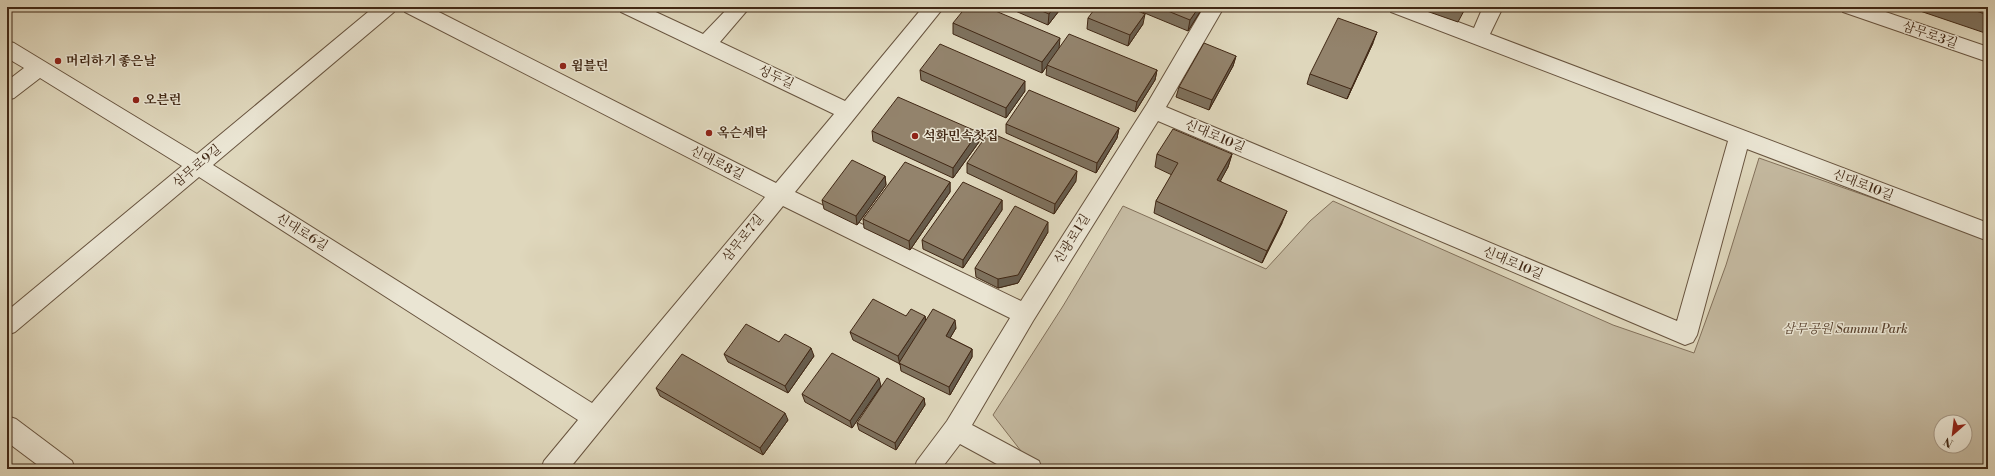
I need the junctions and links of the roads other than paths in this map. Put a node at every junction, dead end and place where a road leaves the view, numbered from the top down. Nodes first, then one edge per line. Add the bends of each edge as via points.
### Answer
1 (387, 7) edge
2 (412, 7) edge
3 (628, 7) edge
4 (740, 7) edge
5 (934, 7) edge
6 (1214, 7) edge
7 (1398, 7) edge
8 (1493, 7) edge
9 (1850, 7) edge
10 (1479, 37) junction
11 (706, 44) junction
12 (7, 48) edge
13 (1988, 55) edge
14 (39, 68) junction
15 (7, 92) edge
16 (1154, 110) junction
17 (847, 111) junction
18 (1739, 138) junction
19 (197, 165) junction
20 (779, 194) junction
21 (1988, 232) edge
22 (1025, 314) junction
23 (7, 325) edge
24 (595, 418) junction
25 (7, 427) edge
26 (956, 429) junction
27 (63, 469) edge
28 (553, 469) edge
29 (926, 469) edge
30 (1030, 469) edge

1 - 19 street, 삼무로9길
2 - 20 street, 신대로8길
3 - 11 street, 성두길
4 - 11 street
5 - 17 street, 삼무로7길
6 - 16 street, 신광로1길
7 - 10 street, 신대로10길
8 - 10 street
9 - 13 street, 삼무로3길
10 - 18 street, 신대로10길
11 - 17 street, 성두길
12 - 14 street, 신대로6길
14 - 15 street
14 - 19 street, 신대로6길
16 - 18 street, 신대로10길 via 1685,335
16 - 22 street, 신광로1길
17 - 20 street, 삼무로7길
18 - 21 street, 신대로10길
19 - 23 street, 삼무로9길
19 - 24 street, 신대로6길
20 - 22 street, 신대로8길
20 - 24 street, 삼무로7길
22 - 26 street, 신광로1길
24 - 28 street, 삼무로7길
25 - 27 street
26 - 29 street, 신광로1길
26 - 30 street

